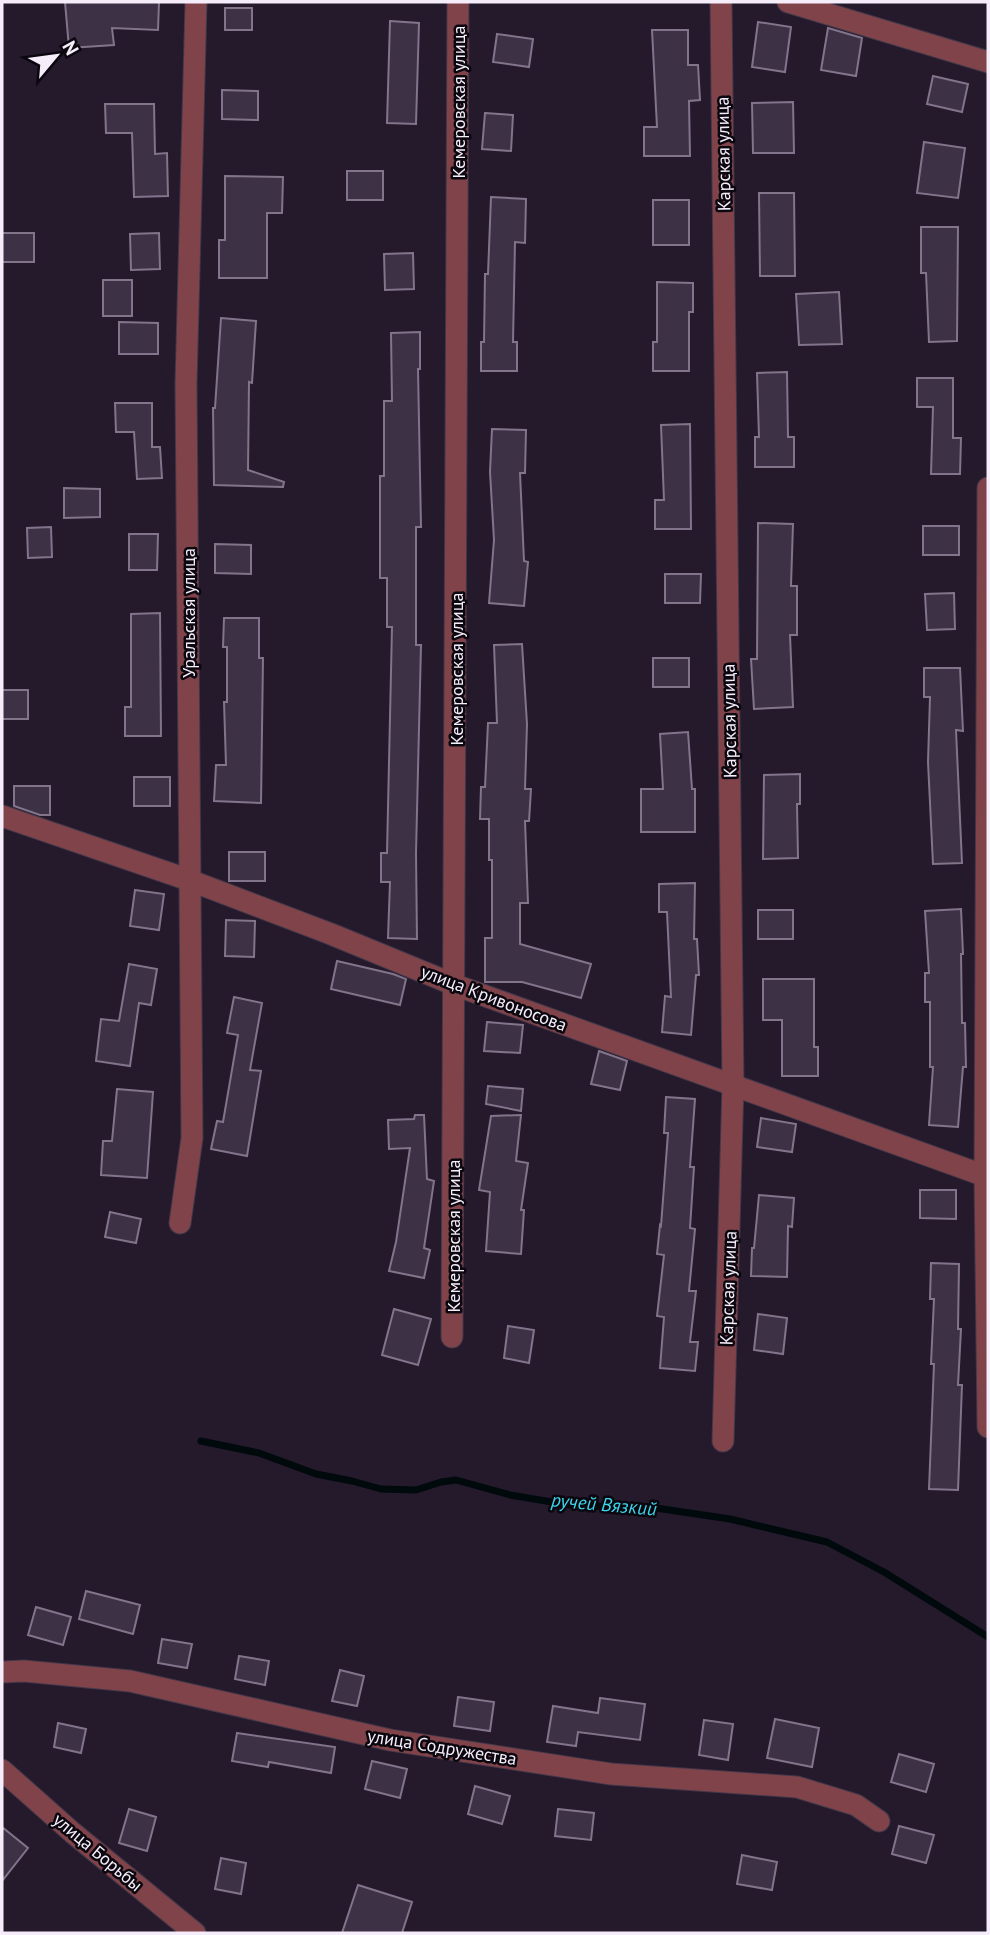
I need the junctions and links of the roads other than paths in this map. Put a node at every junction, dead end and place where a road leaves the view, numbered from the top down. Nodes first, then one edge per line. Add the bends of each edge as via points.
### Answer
1 (196, 2) edge
2 (458, 2) edge
3 (722, 2) edge
4 (788, 2) edge
5 (988, 62) edge
6 (988, 488) edge
7 (2, 816) edge
8 (189, 880) junction
9 (455, 985) junction
10 (733, 1085) junction
11 (987, 1176) edge
12 (180, 1223) dead end
13 (452, 1337) dead end
14 (988, 1427) edge
15 (723, 1441) dead end
16 (2, 1672) edge
17 (2, 1770) edge
18 (879, 1821) dead end
19 (195, 1933) edge

1 - 8 street, Уральская улица via 186,384
2 - 9 street, Кемеровская улица
3 - 10 street, Карская улица
4 - 5 street
6 - 11 street
7 - 8 street, улица Кривоносова
8 - 9 street, улица Кривоносова
8 - 12 street, Уральская улица via 192,1138
9 - 10 street, улица Кривоносова
9 - 13 street, Кемеровская улица
10 - 11 street, улица Кривоносова
10 - 15 street, Карская улица
11 - 14 street
16 - 18 street, улица Содружества via 130,1681 390,1740 597,1772 797,1787 856,1805
17 - 19 street, улица Борьбы

